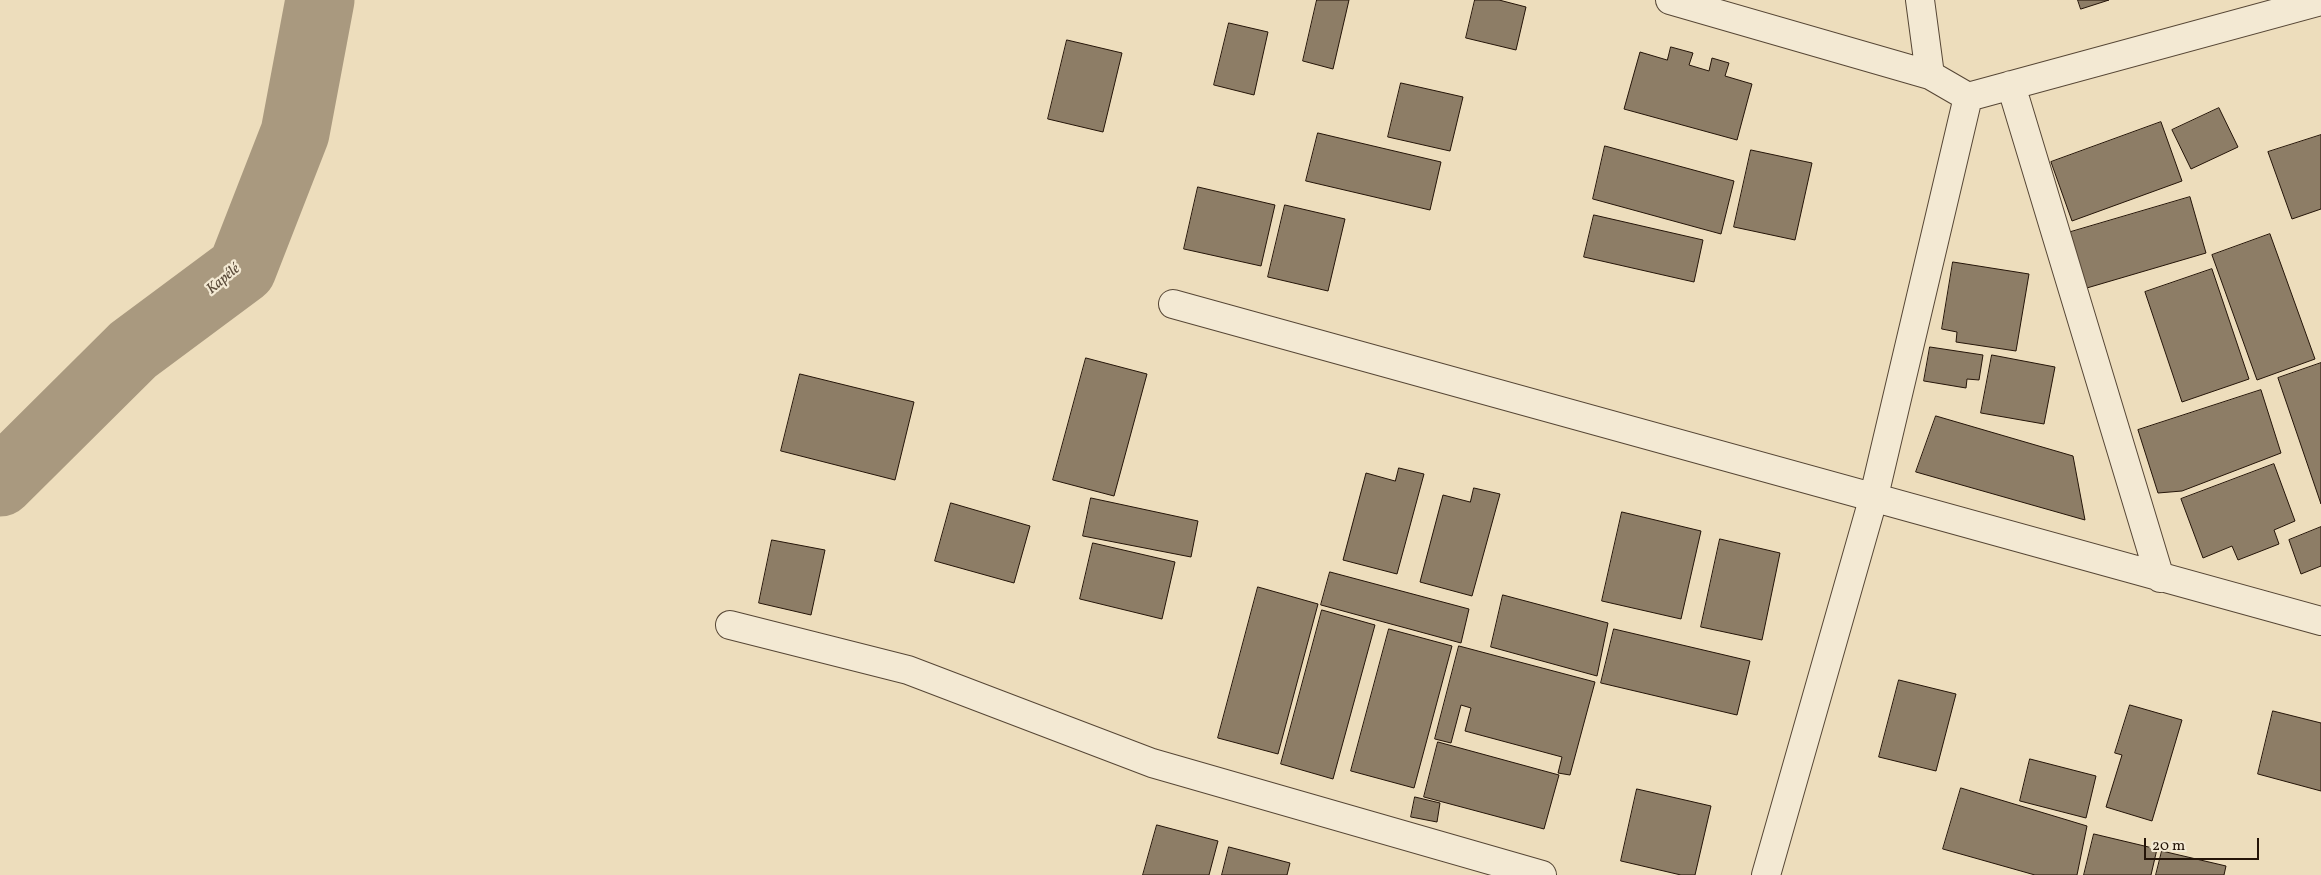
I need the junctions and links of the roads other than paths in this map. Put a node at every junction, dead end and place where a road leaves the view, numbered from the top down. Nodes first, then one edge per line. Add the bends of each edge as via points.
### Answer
1 (1670, 0) edge
2 (1920, 0) edge
3 (2321, 1) edge
4 (1930, 74) junction
5 (2011, 85) junction
6 (1968, 97) junction
7 (1173, 304) dead end
8 (1874, 496) junction
9 (2160, 578) junction
10 (2321, 621) edge
11 (730, 625) dead end
12 (1494, 868) edge
13 (1542, 875) edge
14 (1766, 875) edge

1 - 4 street
2 - 4 street
3 - 5 street
4 - 6 street
5 - 6 street
5 - 9 street
6 - 8 street
7 - 8 street
8 - 9 street
8 - 14 street
9 - 10 street
11 - 12 street via 908,670 1152,763
12 - 13 street

